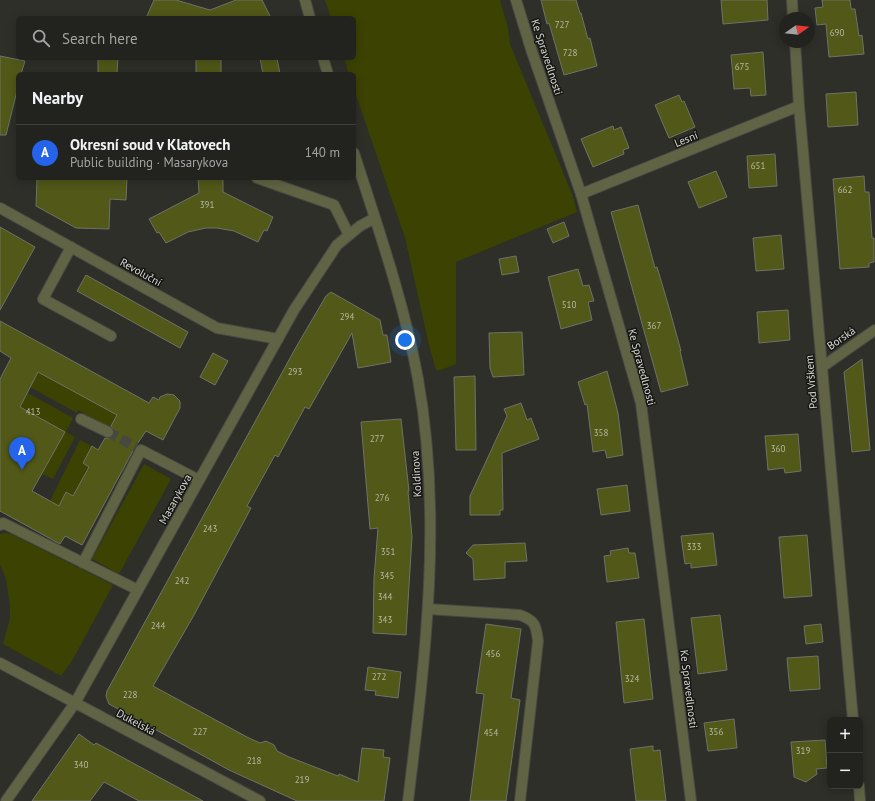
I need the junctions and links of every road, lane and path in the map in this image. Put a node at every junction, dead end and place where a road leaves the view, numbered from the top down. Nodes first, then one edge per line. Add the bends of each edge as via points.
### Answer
1 (305, 0) edge
2 (516, 0) edge
3 (792, 0) edge
4 (793, 12) edge
5 (309, 16) edge
6 (795, 48) edge
7 (324, 60) edge
8 (327, 72) edge
9 (799, 106) junction
10 (356, 159) edge
11 (263, 180) edge
12 (581, 194) junction
13 (0, 208) edge
14 (375, 218) junction
15 (349, 236) junction
16 (71, 247) junction
17 (875, 330) edge
18 (111, 336) dead end
19 (278, 339) junction
20 (822, 367) junction
21 (81, 419) dead end
22 (108, 432) tunnel mouth
23 (199, 480) junction
24 (0, 525) edge
25 (83, 563) junction
26 (138, 590) junction
27 (428, 609) junction
28 (0, 663) edge
29 (75, 703) junction
30 (853, 717) edge
31 (859, 789) edge
32 (6, 801) edge
33 (260, 801) edge
34 (408, 801) edge
35 (520, 801) edge
36 (691, 801) edge
37 (860, 801) edge

1 - 5 street
2 - 12 street, Ke Spravedlnosti
3 - 4 street
6 - 9 street, Pod Vrškem
7 - 8 street
9 - 12 street, Lesní
9 - 20 street, Pod Vrškem
10 - 14 street, Koldinova
11 - 15 street via 334,205
12 - 36 street, Ke Spravedlnosti via 641,403
13 - 16 street, Revoluční
14 - 15 street, Masarykova
14 - 27 street, Koldinova via 404,315 422,406 430,494
15 - 19 street, Masarykova via 337,245
16 - 18 street via 43,299
16 - 19 street, Revoluční via 218,328
17 - 20 street, Borská
19 - 23 street, Masarykova
20 - 30 street, Pod Vrškem
21 - 22 street
23 - 25 street via 138,448
23 - 26 street, Masarykova
24 - 25 street via 3,523
25 - 26 street
26 - 29 street, Masarykova
27 - 34 street, Koldinova
27 - 35 street via 520,615 529,618 537,629 538,641
28 - 29 street, Dukelská
29 - 32 street, Masarykova
29 - 33 street, Dukelská
31 - 37 street

